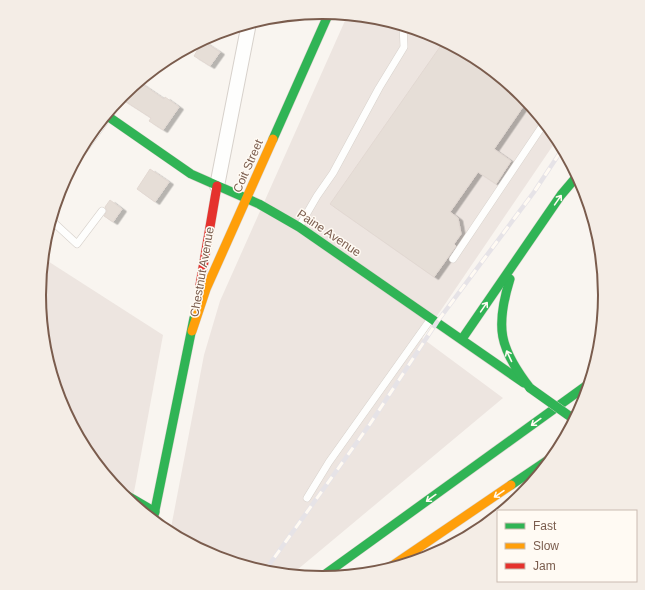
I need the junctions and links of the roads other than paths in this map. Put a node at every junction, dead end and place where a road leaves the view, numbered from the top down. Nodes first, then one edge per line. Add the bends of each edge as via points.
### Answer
1 (326, 19) edge
2 (248, 29) edge
3 (403, 31) edge
4 (111, 119) edge
5 (541, 127) edge
6 (573, 181) edge
7 (217, 186) junction
8 (247, 198) junction
9 (102, 211) dead end
10 (56, 225) edge
11 (299, 227) junction
12 (525, 247) junction
13 (453, 259) dead end
14 (431, 318) junction
15 (192, 331) junction
16 (462, 339) junction
17 (530, 388) junction
18 (582, 389) edge
19 (570, 417) edge
20 (538, 467) edge
21 (307, 498) dead end
22 (154, 514) edge
23 (402, 559) edge
24 (330, 571) edge

1 - 8 main road, Coit Street
2 - 7 street, Chestnut Avenue
3 - 11 lane via 404,47 333,173
4 - 7 main road, Paine Avenue via 181,168
5 - 13 lane
12 -> 6 main road
7 - 8 main road, Paine Avenue
7 - 15 main road, Chestnut Avenue
8 - 11 main road, Paine Avenue via 271,209
8 - 15 main road, Coit Street via 206,290
9 - 10 lane via 77,244
11 - 14 main road, Paine Avenue
16 -> 12 main road
17 -> 12 main road via 506,351 500,322 507,287
14 - 16 main road, Paine Avenue
14 - 21 lane via 329,462
15 - 22 main road, Chestnut Avenue
16 - 17 main road, Paine Avenue
17 - 19 main road, Paine Avenue, bridge
18 -> 24 main road
20 -> 23 main road

